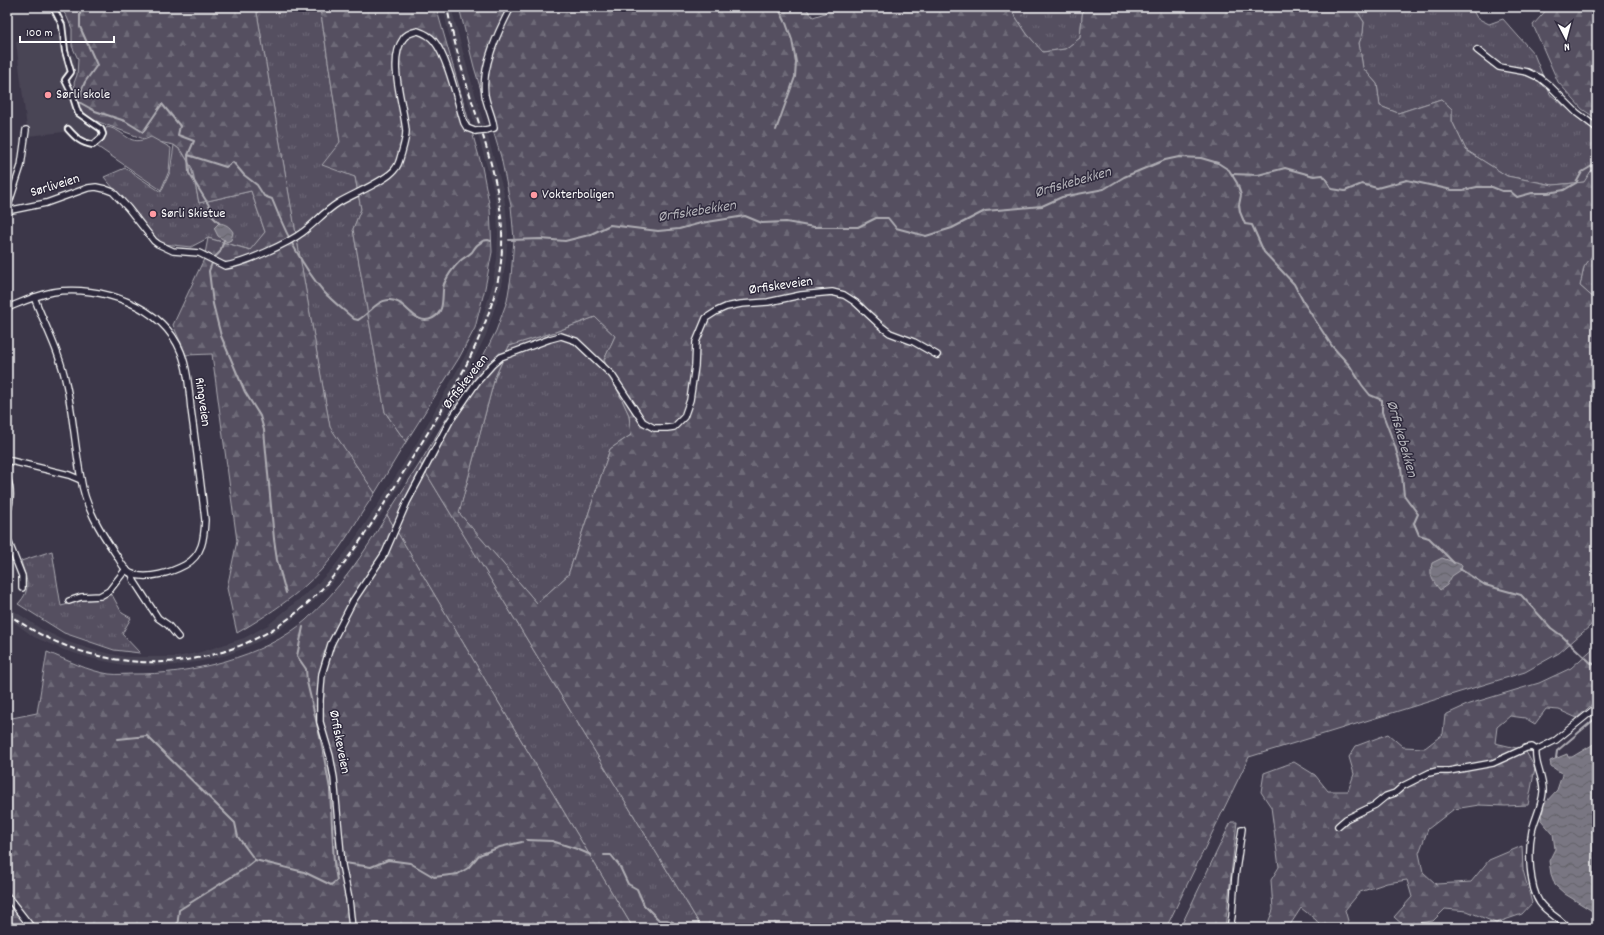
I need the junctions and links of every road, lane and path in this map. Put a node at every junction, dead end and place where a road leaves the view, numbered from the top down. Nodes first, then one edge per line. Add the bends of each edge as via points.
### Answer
1 (53, 7) edge
2 (511, 7) edge
3 (1477, 50) dead end
4 (1597, 128) edge
5 (68, 129) dead end
6 (26, 130) dead end
7 (7, 210) edge
8 (34, 297) junction
9 (7, 308) edge
10 (937, 355) dead end
11 (7, 460) edge
12 (7, 478) edge
13 (81, 480) junction
14 (7, 513) edge
15 (7, 538) edge
16 (126, 569) junction
17 (132, 574) junction
18 (22, 588) dead end
19 (69, 601) dead end
20 (178, 637) dead end
21 (1597, 707) edge
22 (1536, 750) junction
23 (1338, 826) dead end
24 (1242, 829) dead end
25 (7, 896) edge
26 (32, 928) edge
27 (352, 928) edge
28 (1230, 928) edge
29 (1568, 928) edge

1 - 5 street via 62,26 71,72 65,80 78,113 101,129 103,134 93,145 84,144
2 - 7 street, Sørliveien, bridge via 485,71 485,96 494,128 475,131 467,128 446,66 434,41 418,31 406,35 402,39 396,64 406,132 396,169 337,204 304,232 235,265 226,266 196,252 173,251 158,244 113,192 105,189 88,188 46,203
3 - 4 street via 1499,67 1527,72 1540,78
6 - 7 street, Sørliveien via 21,166
8 - 9 street, Ringveien
8 - 13 street via 60,357
8 - 17 street, Ringveien via 54,292 73,292 97,293 120,299 142,309 161,324 174,338 181,352 198,460 205,520 204,540 194,558 176,570 148,575
10 - 27 street, Ørfiskeveien via 914,342 890,333 855,302 844,295 832,292 726,307 706,318 696,342 690,400 684,417 674,427 667,428 654,428 643,422 612,376 576,341 561,336 550,338 501,356 477,382 450,421 407,502 385,553 353,601 331,644 322,674 320,722 334,778 342,865
11 - 13 street
12 - 14 street via 11,490
13 - 16 street via 98,527
15 - 18 street via 22,576
16 - 17 street
16 - 19 street via 109,591 100,596 81,597
17 - 20 street via 158,618
21 - 22 street via 1556,740
22 - 23 street via 1526,748 1493,763 1429,773 1346,819
22 - 29 street via 1535,757 1542,777 1543,792 1532,832 1530,859 1533,885 1540,903
24 - 28 street
25 - 26 street

